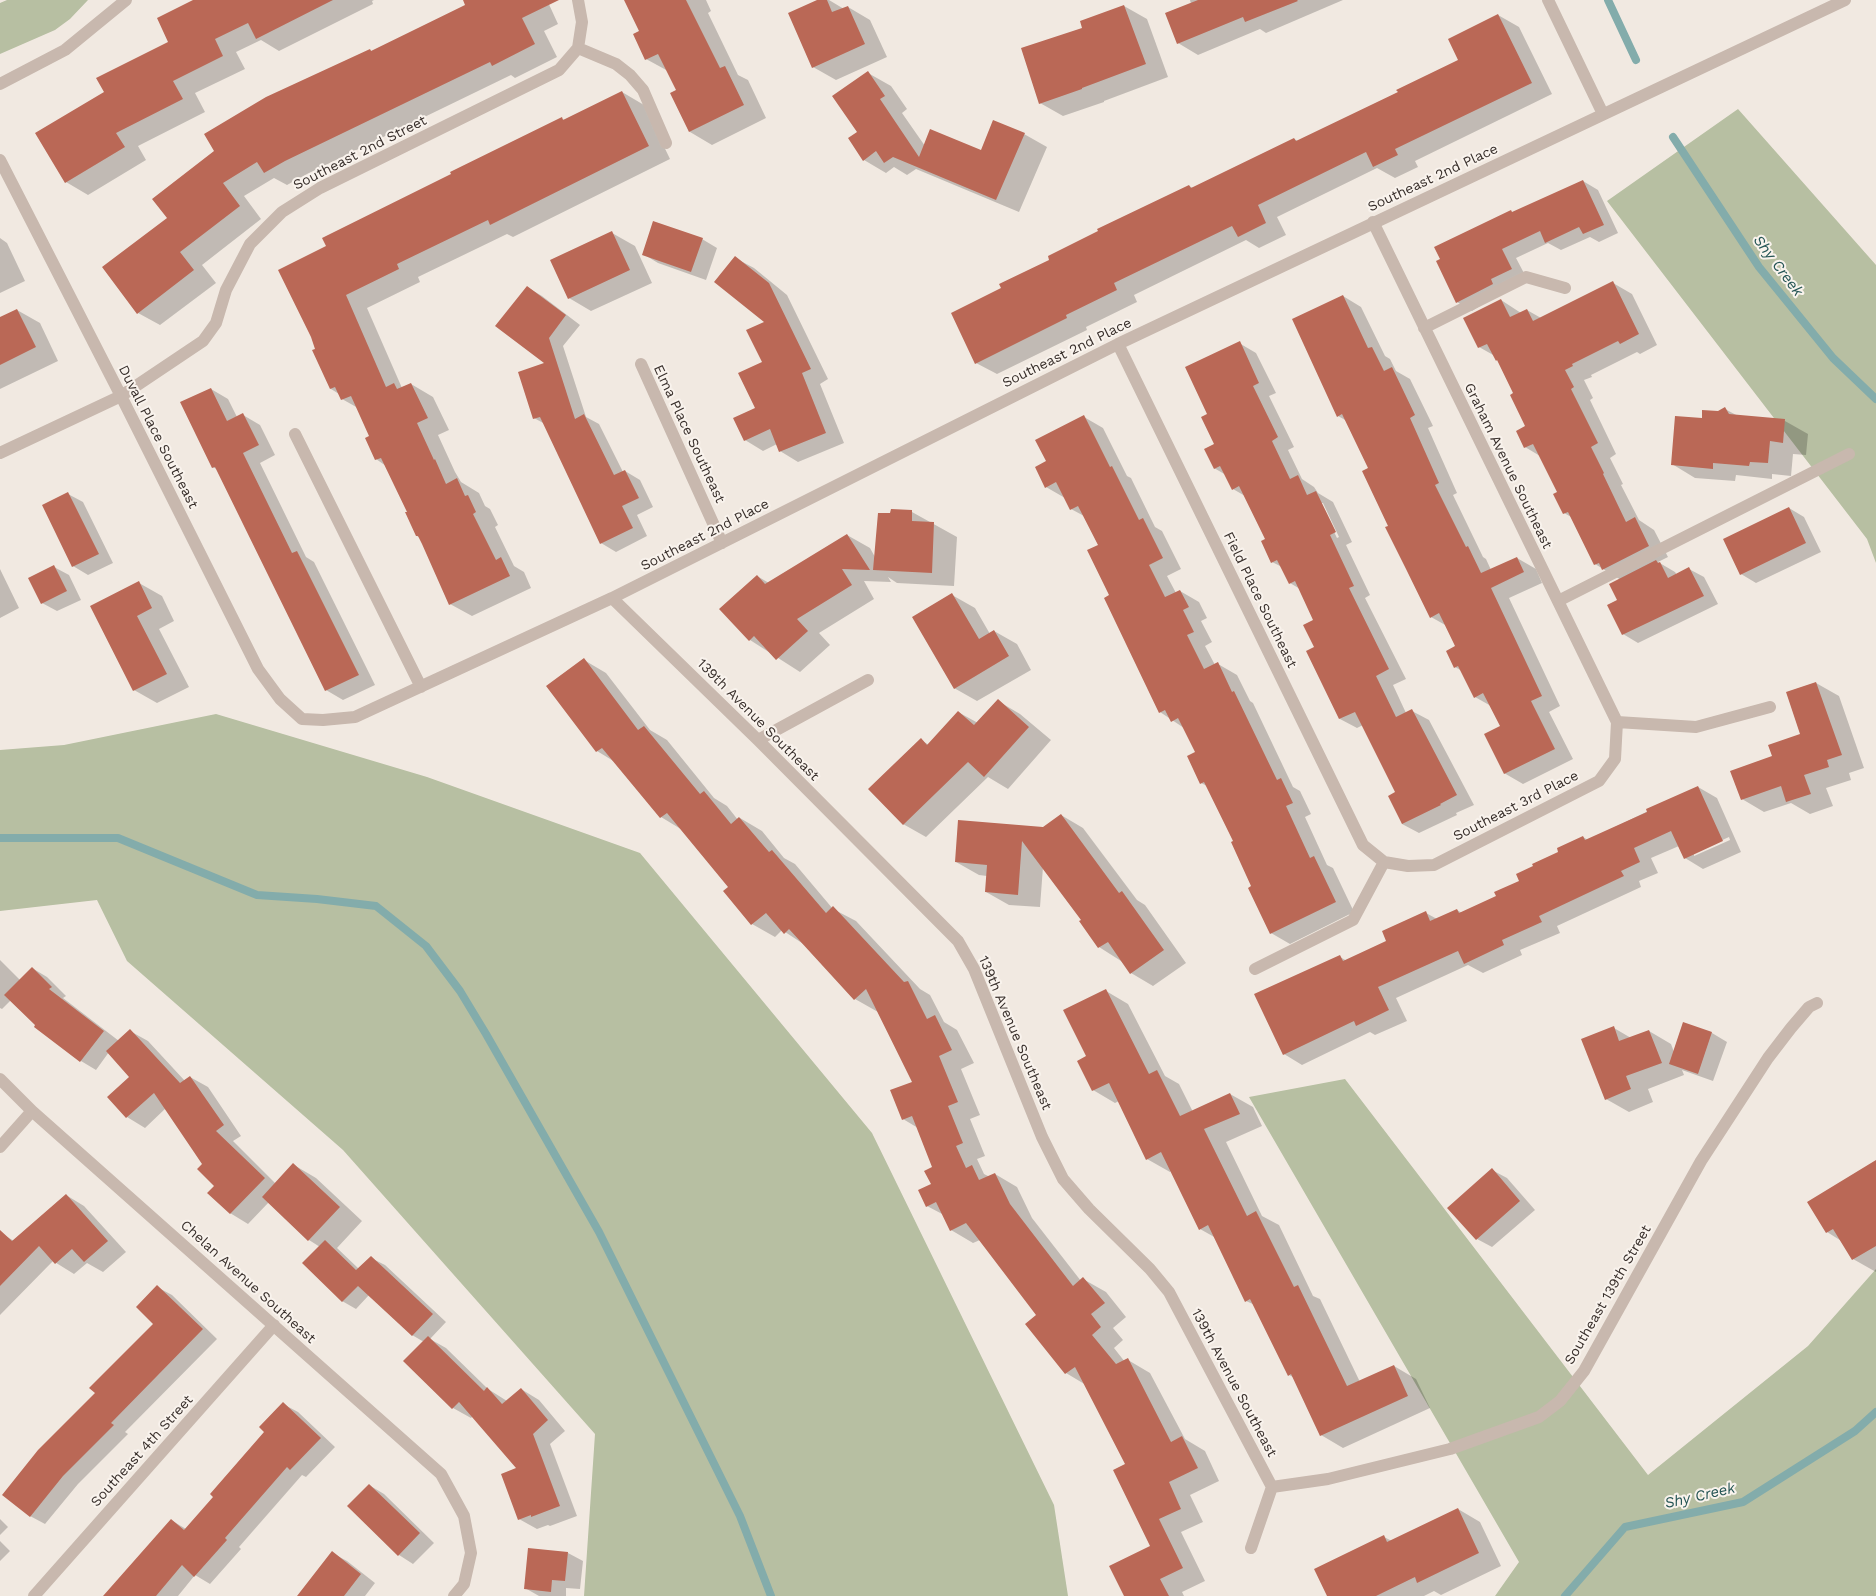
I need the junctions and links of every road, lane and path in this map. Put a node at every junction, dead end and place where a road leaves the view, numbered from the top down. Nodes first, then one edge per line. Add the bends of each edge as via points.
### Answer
1 (126, 0) edge
2 (578, 0) edge
3 (1548, 0) edge
4 (1845, 0) edge
5 (578, 48) junction
6 (0, 84) edge
7 (1603, 114) junction
8 (666, 143) dead end
9 (0, 160) edge
10 (1373, 222) junction
11 (1565, 288) dead end
12 (1424, 328) junction
13 (1118, 344) junction
14 (641, 364) dead end
15 (121, 396) junction
16 (295, 434) dead end
17 (0, 453) edge
18 (1849, 454) dead end
19 (722, 543) junction
20 (612, 598) junction
21 (1558, 601) junction
22 (868, 680) dead end
23 (421, 687) junction
24 (1770, 707) dead end
25 (302, 719) joint
26 (1617, 722) junction
27 (758, 740) junction
28 (1384, 862) junction
29 (1255, 969) dead end
30 (1817, 1003) dead end
31 (0, 1079) edge
32 (32, 1110) junction
33 (0, 1147) edge
34 (274, 1325) junction
35 (1272, 1487) junction
36 (1251, 1548) dead end
37 (34, 1596) edge
38 (454, 1596) edge

1 - 6 street via 65,50
2 - 5 street via 582,22
3 - 7 street
4 - 7 street, Southeast 2nd Place
5 - 8 street via 616,64 630,75 643,90
5 - 15 street, Southeast 2nd Street via 559,70 320,188 282,212 250,244 226,290 216,323 203,341
7 - 10 street, Southeast 2nd Place
9 - 15 street, Duvall Place Southeast
10 - 12 street, Graham Avenue Southeast
10 - 13 street, Southeast 2nd Place
11 - 12 street via 1526,277
12 - 21 street, Graham Avenue Southeast
13 - 19 street, Southeast 2nd Place
13 - 28 street, Field Place Southeast via 1363,845
14 - 19 street, Elma Place Southeast
15 - 17 street, Southeast 2nd Street
15 - 25 street, Duvall Place Southeast via 258,669 280,699
16 - 23 street
18 - 21 street
19 - 20 street, Southeast 2nd Place
20 - 23 street, Southeast 2nd Place
20 - 27 street, 139th Avenue Southeast
21 - 26 street, Graham Avenue Southeast
22 - 27 street
23 - 25 street, Southeast 2nd Place via 355,717
24 - 26 street via 1696,728
26 - 28 street, Southeast 3rd Place via 1615,759 1599,781 1434,865 1408,866
27 - 35 street, 139th Avenue Southeast via 958,941 974,969 1062,1179 1150,1269 1168,1292
28 - 29 street via 1353,920
30 - 35 street, Southeast 139th Street via 1809,1007 1768,1058 1700,1161 1584,1370 1560,1401 1539,1417 1450,1449 1328,1479
31 - 32 street, Chelan Avenue Southeast
32 - 33 street
32 - 34 street, Chelan Avenue Southeast
34 - 37 street, Southeast 4th Street
34 - 38 street, Chelan Avenue Southeast via 441,1474 464,1516 471,1553 464,1584
35 - 36 street

